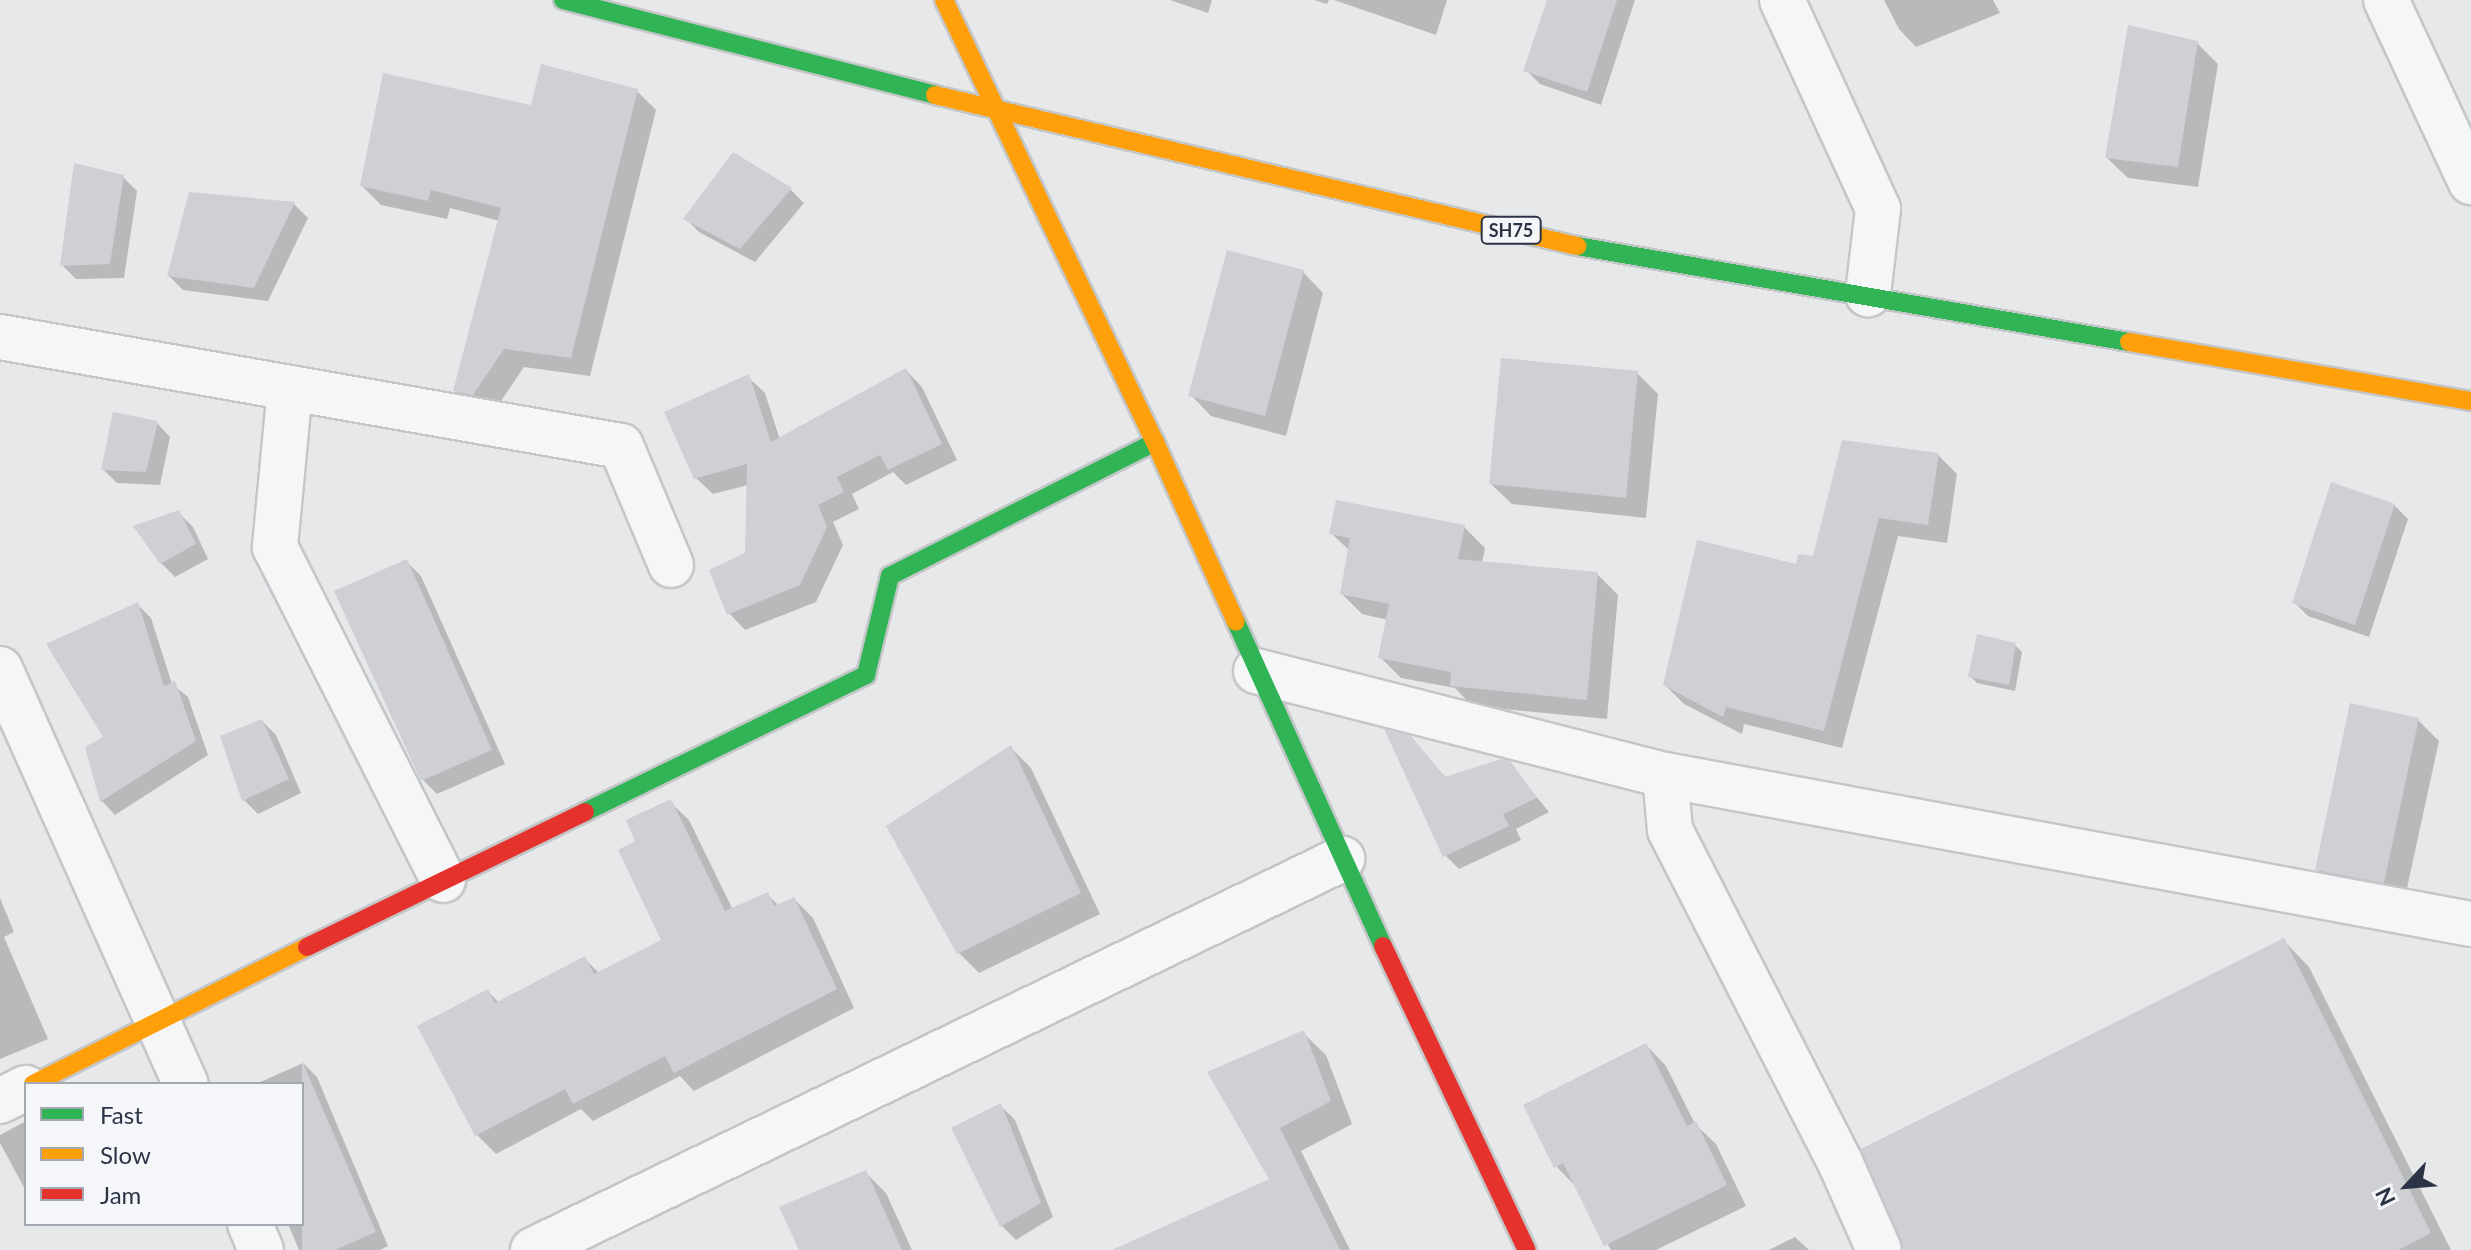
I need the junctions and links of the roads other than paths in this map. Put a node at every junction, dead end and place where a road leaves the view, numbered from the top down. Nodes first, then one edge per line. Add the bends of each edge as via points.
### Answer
1 (563, 0) edge
2 (944, 0) edge
3 (1782, 0) edge
4 (2386, 0) edge
5 (997, 111) junction
6 (2471, 182) edge
7 (1868, 294) junction
8 (0, 337) edge
9 (290, 388) junction
10 (2471, 401) edge
11 (1155, 442) junction
12 (671, 565) dead end
13 (0, 669) edge
14 (1256, 671) junction
15 (1665, 775) junction
16 (1342, 859) junction
17 (443, 880) junction
18 (2471, 924) edge
19 (157, 1020) junction
20 (37, 1082) edge
21 (185, 1082) edge
22 (24, 1089) edge
23 (0, 1101) edge
24 (251, 1226) edge
25 (261, 1250) edge
26 (533, 1250) edge
27 (1527, 1250) edge
28 (1879, 1250) edge

1 - 5 street, SH75
2 - 5 street
3 - 7 street via 1878,209
4 - 6 street
5 - 7 street, SH75 via 1574,245
5 - 11 street
7 - 10 street, SH75
8 - 9 street
9 - 12 street via 621,446
9 - 17 street via 275,547
11 - 14 street
11 - 17 street via 890,576 866,675
13 - 19 street
14 - 15 street
14 - 16 street
15 - 18 street
15 - 28 street via 1670,830 1840,1162
16 - 26 street
16 - 27 street
17 - 19 street
19 - 20 street
19 - 21 street
22 - 23 street
24 - 25 street

